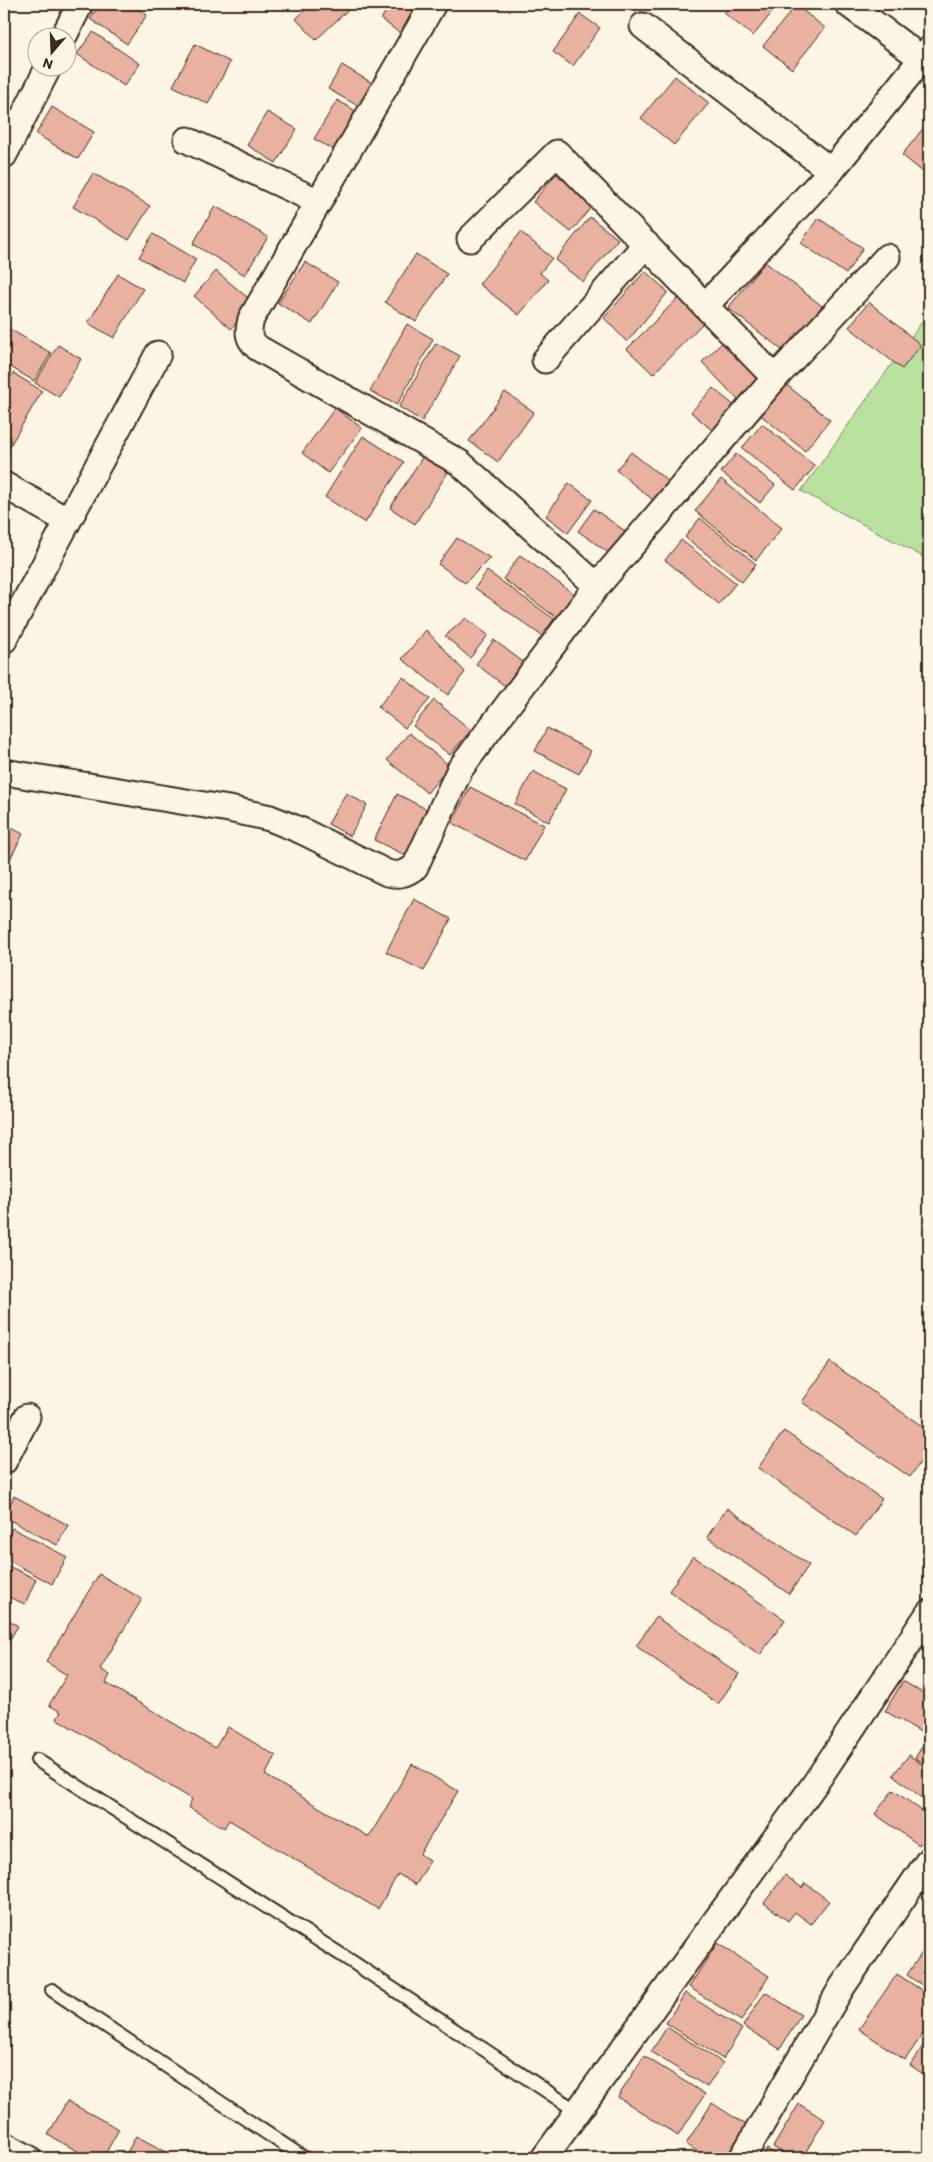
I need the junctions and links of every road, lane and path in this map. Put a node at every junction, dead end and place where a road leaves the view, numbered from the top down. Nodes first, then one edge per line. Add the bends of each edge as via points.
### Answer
1 (80, 4) edge
2 (433, 4) edge
3 (848, 4) edge
4 (643, 26) dead end
5 (68, 28) edge
6 (927, 57) edge
7 (43, 78) edge
8 (187, 140) dead end
9 (4, 155) edge
10 (831, 171) junction
11 (319, 202) junction
12 (470, 239) dead end
13 (646, 244) junction
14 (887, 257) dead end
15 (705, 306) junction
16 (158, 354) dead end
17 (545, 360) dead end
18 (775, 378) junction
19 (4, 485) edge
20 (68, 521) junction
21 (597, 586) junction
22 (4, 640) edge
23 (4, 772) edge
24 (27, 1417) dead end
25 (4, 1461) edge
26 (929, 1613) edge
27 (37, 1760) dead end
28 (929, 1860) edge
29 (52, 1990) dead end
30 (578, 2112) junction
31 (4, 2145) edge
32 (28, 2158) edge
33 (304, 2158) edge
34 (544, 2158) edge
35 (742, 2158) edge

1 - 5 street
2 - 11 street
3 - 6 street
4 - 10 street
6 - 10 street
7 - 9 street
8 - 11 street
10 - 15 street
11 - 21 street via 251,319 247,334 251,342 460,463
12 - 13 street via 557,153
13 - 15 street
13 - 17 street
14 - 18 street
15 - 18 street
16 - 20 street
18 - 21 street
19 - 20 street
20 - 22 street
21 - 23 street via 460,769 415,867 399,876 270,818
24 - 25 street
26 - 30 street via 814,1785
27 - 30 lane via 354,1963
28 - 35 street via 842,1987
29 - 33 lane
30 - 34 street
31 - 32 street

